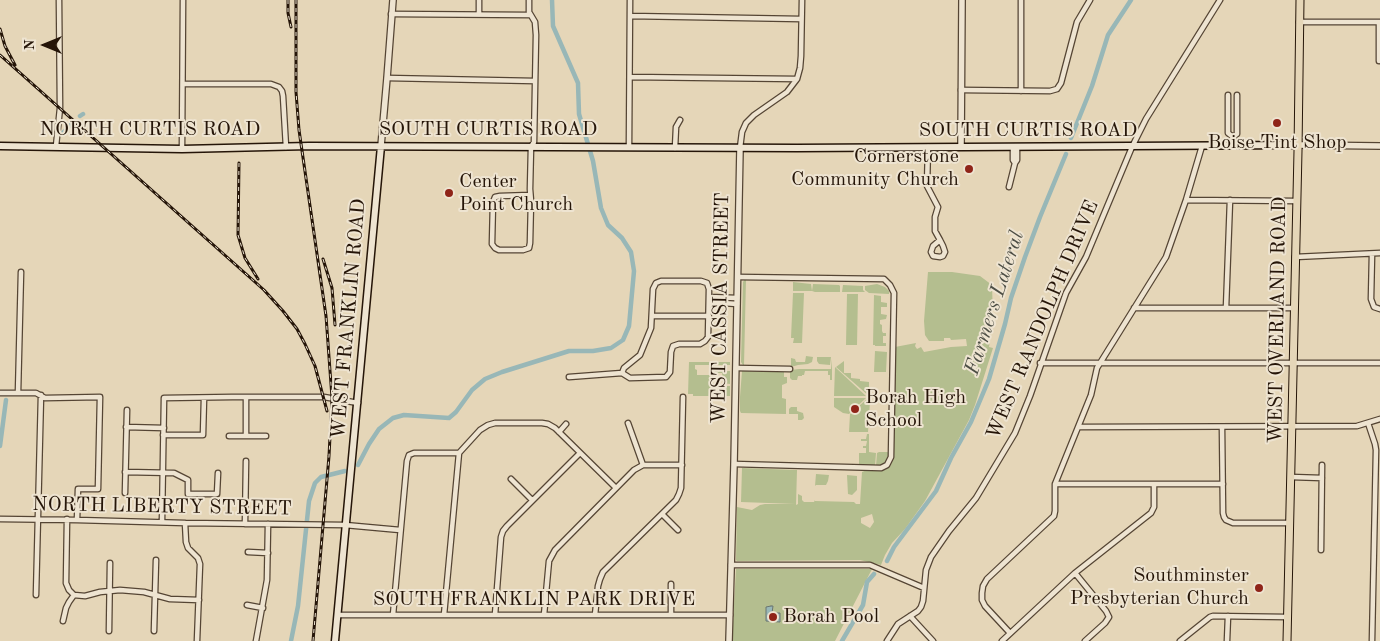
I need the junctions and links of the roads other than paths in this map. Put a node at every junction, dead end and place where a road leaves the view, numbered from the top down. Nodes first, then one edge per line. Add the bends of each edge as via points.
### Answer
1 (59, 0) edge
2 (183, 0) edge
3 (393, 0) edge
4 (479, 0) edge
5 (529, 0) edge
6 (630, 0) edge
7 (802, 0) edge
8 (962, 0) edge
9 (1021, 0) edge
10 (1090, 0) edge
11 (1220, 0) edge
12 (1300, 0) edge
13 (391, 14) junction
14 (479, 14) junction
15 (530, 15) junction
16 (630, 16) junction
17 (802, 19) junction
18 (1299, 22) junction
19 (1380, 22) edge
20 (1379, 61) edge
21 (630, 77) junction
22 (387, 78) junction
23 (797, 79) junction
24 (535, 81) junction
25 (183, 84) junction
26 (961, 90) junction
27 (1020, 91) junction
28 (1228, 95) dead end
29 (1237, 95) dead end
30 (680, 120) dead end
31 (1233, 137) junction
32 (1298, 145) junction
33 (0, 146) edge
34 (56, 146) junction
35 (301, 146) joint
36 (380, 146) junction
37 (1202, 146) junction
38 (1233, 146) junction
39 (1380, 146) edge
40 (286, 147) junction
41 (531, 147) junction
42 (629, 147) junction
43 (928, 147) junction
44 (961, 147) junction
45 (1015, 147) junction
46 (1132, 147) junction
47 (675, 148) junction
48 (740, 148) junction
49 (182, 149) junction
50 (1008, 187) dead end
51 (530, 195) junction
52 (1186, 200) junction
53 (1230, 200) junction
54 (1297, 201) junction
55 (940, 240) dead end
56 (1380, 253) edge
57 (1372, 254) junction
58 (1296, 257) junction
59 (21, 272) dead end
60 (738, 276) junction
61 (709, 300) junction
62 (737, 301) junction
63 (1134, 308) junction
64 (1226, 308) junction
65 (1294, 308) junction
66 (1380, 309) edge
67 (652, 316) junction
68 (708, 316) junction
69 (1040, 363) junction
70 (1101, 363) junction
71 (1293, 363) junction
72 (1380, 363) edge
73 (736, 368) junction
74 (790, 369) dead end
75 (622, 372) junction
76 (569, 377) dead end
77 (0, 393) edge
78 (18, 393) junction
79 (40, 395) junction
80 (246, 397) junction
81 (683, 397) dead end
82 (204, 398) junction
83 (358, 403) junction
84 (127, 410) dead end
85 (1380, 419) edge
86 (628, 423) dead end
87 (1368, 423) junction
88 (566, 424) dead end
89 (1292, 426) junction
90 (126, 427) junction
91 (1079, 427) junction
92 (1222, 427) junction
93 (164, 428) junction
94 (559, 432) junction
95 (164, 435) junction
96 (229, 436) dead end
97 (246, 436) junction
98 (266, 436) dead end
99 (580, 452) junction
100 (459, 453) junction
101 (246, 461) dead end
102 (734, 464) junction
103 (643, 465) junction
104 (682, 465) junction
105 (1322, 465) dead end
106 (125, 472) junction
107 (163, 472) junction
108 (218, 473) dead end
109 (1291, 477) junction
110 (1322, 478) junction
111 (511, 479) dead end
112 (1055, 484) junction
113 (1222, 484) junction
114 (1154, 485) junction
115 (616, 488) junction
116 (125, 493) dead end
117 (532, 500) junction
118 (662, 514) junction
119 (0, 519) edge
120 (38, 519) junction
121 (67, 520) junction
122 (77, 520) junction
123 (162, 522) junction
124 (185, 523) junction
125 (1290, 523) junction
126 (245, 524) junction
127 (268, 524) junction
128 (345, 525) junction
129 (400, 530) junction
130 (678, 530) dead end
131 (1321, 550) dead end
132 (248, 552) dead end
133 (268, 553) junction
134 (156, 560) dead end
135 (110, 563) dead end
136 (731, 565) junction
137 (1075, 573) junction
138 (671, 584) dead end
139 (924, 588) junction
140 (110, 590) junction
141 (36, 595) dead end
142 (74, 595) junction
143 (155, 595) junction
144 (199, 600) junction
145 (247, 605) dead end
146 (263, 608) junction
147 (338, 615) junction
148 (393, 615) junction
149 (444, 615) junction
150 (495, 615) junction
151 (544, 615) junction
152 (595, 615) junction
153 (671, 615) junction
154 (730, 615) junction
155 (910, 616) junction
156 (1228, 616) junction
157 (1288, 617) junction
158 (63, 621) dead end
159 (109, 631) dead end
160 (154, 631) dead end
161 (1010, 633) junction
162 (197, 641) edge
163 (256, 641) edge
164 (336, 641) edge
165 (729, 641) edge
166 (887, 641) edge
167 (933, 641) edge
168 (1002, 641) edge
169 (1086, 641) edge
170 (1180, 641) edge
171 (1227, 641) edge
172 (1287, 641) edge
173 (1372, 641) edge

1 - 34 street via 60,108
2 - 25 street
3 - 13 street, WEST FRANKLIN ROAD
4 - 14 street
5 - 15 street
6 - 16 street
7 - 17 street
8 - 26 street
9 - 27 street
10 - 27 street via 1077,22 1057,89
11 - 46 street, WEST RANDOLPH DRIVE
12 - 18 main road, WEST OVERLAND ROAD
13 - 14 street
13 - 22 street, WEST FRANKLIN ROAD
14 - 15 street
15 - 24 street via 535,22
16 - 17 street
16 - 21 street
17 - 23 street
18 - 19 street
18 - 32 main road, WEST OVERLAND ROAD
19 - 20 street
21 - 23 street
21 - 42 street
22 - 24 street
22 - 36 street, WEST FRANKLIN ROAD
23 - 48 street, WEST CASSIA STREET via 787,92 746,123
24 - 41 street via 534,142
25 - 40 street via 271,84 279,87 283,96
25 - 49 street
26 - 27 street
26 - 44 street
28 - 31 street via 1228,133
29 - 31 street via 1237,134
30 - 47 street via 676,127
31 - 38 street
32 - 38 main road, SOUTH CURTIS ROAD
32 - 39 street, SOUTH CURTIS ROAD
32 - 54 main road, WEST OVERLAND ROAD
33 - 34 main road, NORTH CURTIS ROAD
34 - 49 main road, NORTH CURTIS ROAD
35 - 36 main road, SOUTH CURTIS ROAD
35 - 40 main road, NORTH CURTIS ROAD
36 - 41 main road, SOUTH CURTIS ROAD
36 - 83 main road, WEST FRANKLIN ROAD
37 - 38 main road, SOUTH CURTIS ROAD
37 - 46 main road, SOUTH CURTIS ROAD
37 - 52 street
40 - 49 main road, NORTH CURTIS ROAD
41 - 42 main road, SOUTH CURTIS ROAD
41 - 51 street
42 - 47 main road, SOUTH CURTIS ROAD
43 - 44 main road, SOUTH CURTIS ROAD
43 - 48 main road, SOUTH CURTIS ROAD
43 - 55 street via 927,186 938,207 935,232
44 - 45 main road, SOUTH CURTIS ROAD
45 - 46 main road, SOUTH CURTIS ROAD
45 - 50 street via 1017,160
46 - 69 street, WEST RANDOLPH DRIVE via 1086,257 1066,293
47 - 48 main road, SOUTH CURTIS ROAD
48 - 60 street, WEST CASSIA STREET
51 - 51 street via 495,197 492,244 495,248 529,248
52 - 53 street
52 - 63 street via 1166,256
53 - 54 street
53 - 64 street
54 - 58 main road, WEST OVERLAND ROAD
56 - 57 street
57 - 58 street
57 - 66 street via 1371,299 1374,307
58 - 65 main road, WEST OVERLAND ROAD
59 - 78 street
60 - 62 street, WEST CASSIA STREET
60 - 102 street via 884,279 890,285 894,293 891,457 888,465 881,468
61 - 62 street
61 - 67 street via 707,283 661,281 653,289
61 - 68 street
62 - 73 street, WEST CASSIA STREET
63 - 64 street
63 - 70 street
64 - 65 street
65 - 71 main road, WEST OVERLAND ROAD
67 - 68 street
67 - 75 street via 651,328 640,355
68 - 75 street via 707,339 700,344 673,346 670,372 666,377 630,378
69 - 70 street
69 - 139 street, WEST RANDOLPH DRIVE via 1015,433 976,498 931,557
70 - 71 street
70 - 91 street
71 - 72 street
71 - 89 main road, WEST OVERLAND ROAD
73 - 74 street
73 - 102 street, WEST CASSIA STREET
75 - 76 street
77 - 78 street
78 - 79 street
79 - 120 street
79 - 122 street via 45,398 100,398 98,489 78,489
80 - 82 street
80 - 83 street via 324,397
80 - 97 street
81 - 104 street
82 - 93 street via 164,398
82 - 95 street via 203,435
83 - 128 main road, WEST FRANKLIN ROAD
84 - 90 street
85 - 87 street
86 - 103 street
87 - 89 street via 1357,426
87 - 173 street via 1376,444
88 - 94 street
89 - 92 street
89 - 109 main road, WEST OVERLAND ROAD
90 - 93 street
90 - 106 street
91 - 92 street
91 - 112 street
92 - 113 street
93 - 95 street
94 - 99 street
94 - 100 street via 542,423 496,423 480,430
95 - 107 street
96 - 97 street
97 - 98 street
99 - 115 street
99 - 117 street
100 - 129 street via 414,453 409,456
100 - 149 street
101 - 126 street
102 - 136 street, WEST CASSIA STREET
103 - 104 street
103 - 115 street
104 - 118 street via 679,494
105 - 110 street
106 - 107 street
106 - 116 street
107 - 108 street via 188,480 188,494 218,494
107 - 123 street
109 - 110 street
109 - 125 main road, WEST OVERLAND ROAD
110 - 131 street
111 - 117 street
112 - 114 street
112 - 161 street via 1054,516 987,578 983,586 985,606
113 - 114 street
113 - 125 street via 1226,520
114 - 137 street via 1151,513
115 - 151 street via 555,550 549,561
117 - 150 street via 507,526 502,537
118 - 130 street
118 - 152 street via 603,572
119 - 120 street, NORTH LIBERTY STREET
120 - 121 street, NORTH LIBERTY STREET
120 - 141 street
121 - 122 street, NORTH LIBERTY STREET
121 - 142 street via 66,583
122 - 123 street, NORTH LIBERTY STREET
123 - 124 street, NORTH LIBERTY STREET
124 - 126 street, NORTH LIBERTY STREET
124 - 144 street via 188,548 200,564
125 - 157 main road, WEST OVERLAND ROAD
126 - 127 street, NORTH LIBERTY STREET
127 - 128 street, NORTH LIBERTY STREET
127 - 133 street
128 - 129 street, NORTH LIBERTY STREET
128 - 147 main road, WEST FRANKLIN ROAD
129 - 148 street
132 - 133 street
133 - 146 street
134 - 143 street
135 - 140 street
136 - 139 street via 870,565
136 - 154 street, WEST CASSIA STREET
137 - 161 street
137 - 169 street via 1109,617
138 - 153 street
139 - 155 street, WEST RANDOLPH DRIVE via 921,607
140 - 142 street via 85,596
140 - 143 street
140 - 159 street
142 - 158 street
143 - 144 street
143 - 160 street
144 - 162 street
145 - 146 street
146 - 163 street
147 - 148 street, SOUTH FRANKLIN PARK DRIVE
147 - 164 main road, WEST FRANKLIN ROAD
148 - 149 street, SOUTH FRANKLIN PARK DRIVE
149 - 150 street, SOUTH FRANKLIN PARK DRIVE
150 - 151 street, SOUTH FRANKLIN PARK DRIVE
151 - 152 street, SOUTH FRANKLIN PARK DRIVE
152 - 153 street, SOUTH FRANKLIN PARK DRIVE
153 - 154 street, SOUTH FRANKLIN PARK DRIVE
154 - 165 street, WEST CASSIA STREET
155 - 166 street, WEST RANDOLPH DRIVE via 898,624
155 - 167 street
156 - 157 street
156 - 170 street via 1210,617
156 - 171 street
157 - 172 main road, WEST OVERLAND ROAD
161 - 168 street

